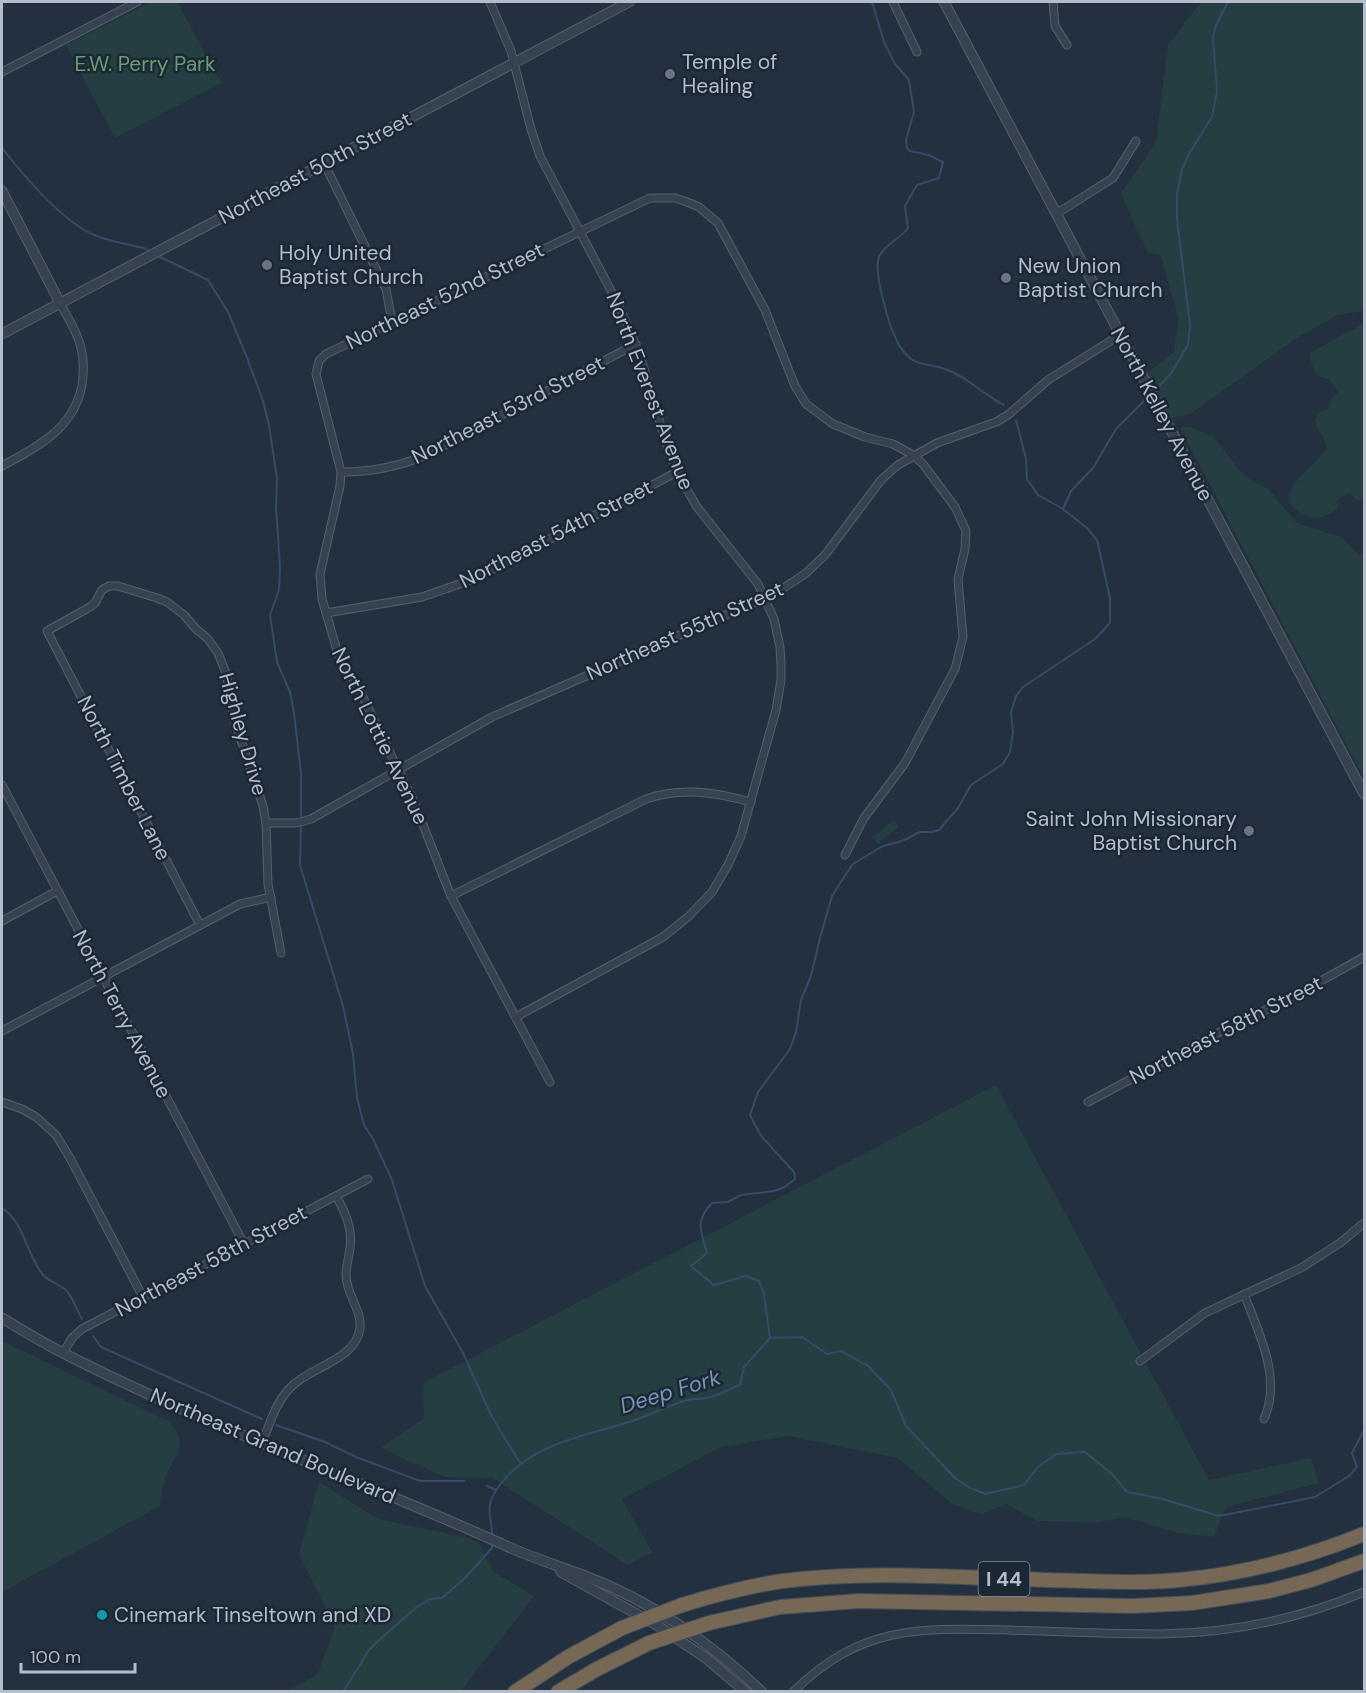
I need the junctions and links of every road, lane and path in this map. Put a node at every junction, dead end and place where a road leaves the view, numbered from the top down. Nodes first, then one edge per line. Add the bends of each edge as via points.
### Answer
1 (137, 2) edge
2 (490, 2) edge
3 (629, 2) edge
4 (893, 2) edge
5 (944, 2) edge
6 (1053, 2) edge
7 (1067, 45) dead end
8 (917, 52) dead end
9 (515, 62) junction
10 (2, 72) edge
11 (1136, 141) dead end
12 (324, 163) junction
13 (2, 191) edge
14 (1056, 214) junction
15 (579, 231) junction
16 (60, 303) junction
17 (392, 322) junction
18 (2, 334) edge
19 (1120, 335) junction
20 (636, 344) junction
21 (316, 368) joint
22 (914, 455) junction
23 (2, 466) edge
24 (341, 472) junction
25 (677, 472) junction
26 (105, 588) joint
27 (765, 598) junction
28 (326, 613) junction
29 (398, 769) junction
30 (2, 785) edge
31 (1365, 794) edge
32 (751, 802) junction
33 (266, 823) junction
34 (845, 855) dead end
35 (57, 891) junction
36 (452, 896) junction
37 (271, 897) junction
38 (2, 921) edge
39 (200, 925) junction
40 (281, 953) dead end
41 (1365, 957) edge
42 (103, 977) junction
43 (516, 1017) junction
44 (2, 1031) edge
45 (550, 1082) dead end
46 (2, 1102) edge
47 (1088, 1102) dead end
48 (368, 1179) dead end
49 (336, 1196) junction
50 (1365, 1223) edge
51 (244, 1244) junction
52 (1244, 1294) junction
53 (142, 1297) junction
54 (2, 1318) edge
55 (63, 1353) junction
56 (1140, 1361) dead end
57 (1264, 1419) dead end
58 (262, 1443) junction
59 (1365, 1526) edge
60 (1365, 1534) edge
61 (1326, 1549) junction
62 (1365, 1561) edge
63 (549, 1564) junction
64 (1365, 1592) edge
65 (516, 1692) edge
66 (558, 1692) edge
67 (746, 1692) edge
68 (762, 1692) edge
69 (794, 1692) edge

1 - 10 street
2 - 9 street, North Everest Avenue
3 - 9 street, Northeast 50th Street
4 - 8 street
5 - 14 street, North Kelley Avenue
6 - 7 street via 1055,26
9 - 12 street, Northeast 50th Street
9 - 15 street, North Everest Avenue via 540,156
11 - 14 street via 1113,178
12 - 16 street, Northeast 50th Street
12 - 17 street via 386,289
13 - 16 street
14 - 19 street, North Kelley Avenue
15 - 17 street, Northeast 52nd Street
15 - 20 street, North Everest Avenue
15 - 22 street, Northeast 52nd Street via 650,198 675,198 699,207 725,233 765,310 806,404 833,424
16 - 18 street, Northeast 50th Street
16 - 23 street via 78,337 83,358 80,397 57,432
17 - 21 street, Northeast 52nd Street via 326,354
19 - 22 street, Northeast 55th Street via 1048,380 996,422
19 - 31 street, North Kelley Avenue
20 - 24 street, Northeast 53rd Street via 424,456 394,466
20 - 25 street, North Everest Avenue
21 - 24 street, North Lottie Avenue
22 - 27 street, Northeast 55th Street via 881,480 816,565
22 - 34 street via 955,507 966,531 958,579 962,648 951,678 905,762 864,818
24 - 28 street, North Lottie Avenue via 320,574
25 - 27 street, North Everest Avenue via 697,507
25 - 28 street, Northeast 54th Street via 458,585 404,600
26 - 33 street, Highley Drive via 118,586 166,602 214,646 226,673 234,719 257,783
26 - 39 street, North Timber Lane via 90,607 47,631
27 - 29 street, Northeast 55th Street via 513,707
27 - 32 street, North Everest Avenue via 774,619 782,680
28 - 29 street, North Lottie Avenue via 338,654
29 - 33 street, Northeast 55th Street via 303,822
29 - 36 street, North Lottie Avenue
30 - 35 street, North Terry Avenue
32 - 36 street via 689,791 660,794
32 - 43 street, North Everest Avenue via 728,866 712,892 684,921 663,937
33 - 37 street, Highley Drive
35 - 38 street
35 - 42 street, North Terry Avenue
36 - 43 street, North Lottie Avenue
37 - 39 street via 240,904
37 - 40 street, Highley Drive
39 - 42 street
41 - 47 street, Northeast 58th Street
42 - 44 street
42 - 51 street, North Terry Avenue
43 - 45 street, North Lottie Avenue
46 - 53 street via 29,1113 56,1136
48 - 49 street, Northeast 58th Street
49 - 51 street, Northeast 58th Street
49 - 58 street via 350,1227 346,1278 359,1315 359,1332 350,1349 308,1372 290,1387 276,1408
50 - 52 street via 1301,1268
51 - 53 street, Northeast 58th Street
52 - 56 street via 1205,1313
52 - 57 street via 1267,1357 1271,1382
53 - 55 street, Northeast 58th Street via 76,1333
54 - 55 street, Northeast Grand Boulevard
55 - 58 street, Northeast Grand Boulevard
58 - 63 street, Northeast Grand Boulevard
59 - 61 highway
60 - 61 highway, I 44
61 - 65 highway, I 44, bridge via 1259,1568 1178,1580 907,1576 820,1578 743,1588 681,1605 622,1628 549,1668
62 - 66 highway, I 44, bridge via 1269,1591 1192,1604 859,1601 740,1614 649,1644
63 - 67 street, Northeast Grand Boulevard via 660,1627
63 - 68 street, Northeast Grand Boulevard via 585,1576 654,1611 709,1648
64 - 69 street via 1282,1620 1210,1631 908,1631 874,1639 842,1653

